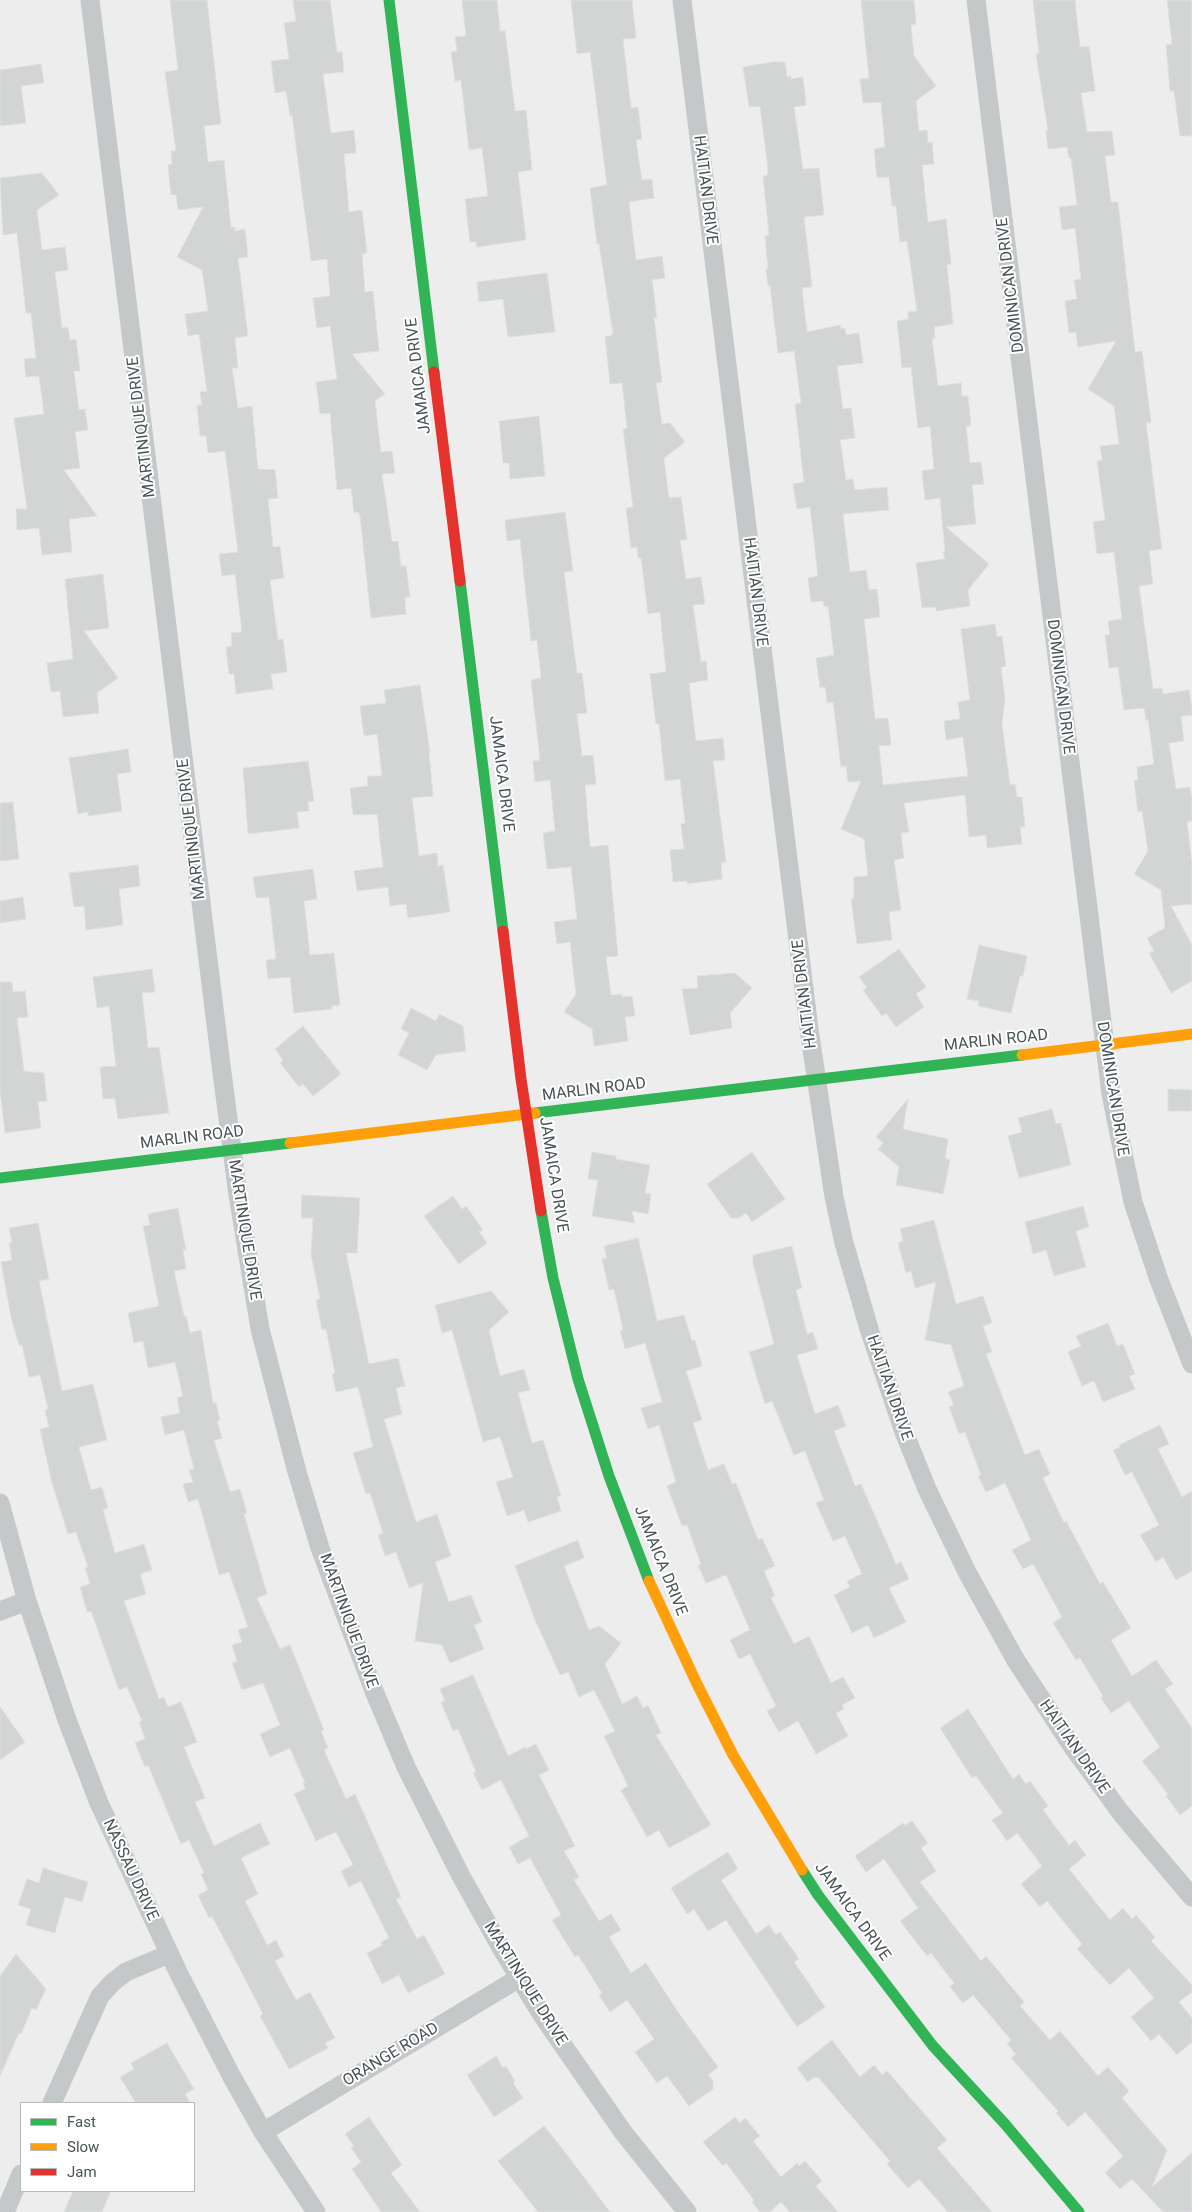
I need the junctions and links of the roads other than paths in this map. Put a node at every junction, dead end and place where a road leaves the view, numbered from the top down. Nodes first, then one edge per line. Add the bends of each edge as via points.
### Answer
1 (90, 0) edge
2 (390, 0) edge
3 (682, 0) edge
4 (976, 0) edge
5 (1192, 1034) edge
6 (1104, 1046) junction
7 (815, 1079) junction
8 (526, 1114) junction
9 (232, 1150) junction
10 (0, 1178) edge
11 (1192, 1364) edge
12 (0, 1503) edge
13 (26, 1601) junction
14 (0, 1611) edge
15 (1192, 1897) edge
16 (169, 1954) junction
17 (518, 1978) junction
18 (52, 2102) edge
19 (263, 2132) junction
20 (20, 2176) edge
21 (5, 2212) edge
22 (316, 2212) edge
23 (687, 2212) edge
24 (1079, 2212) edge

1 - 9 street, MARTINIQUE DRIVE
2 - 8 street, JAMAICA DRIVE
3 - 7 street, HAITIAN DRIVE
4 - 6 street, DOMINICAN DRIVE
5 - 6 street, MARLIN ROAD
6 - 7 street, MARLIN ROAD
6 - 11 street, DOMINICAN DRIVE via 1133,1202
7 - 8 street, MARLIN ROAD
7 - 15 street, HAITIAN DRIVE via 844,1243 891,1397 937,1510 998,1630 1051,1716 1121,1813
8 - 9 street, MARLIN ROAD
8 - 24 street, JAMAICA DRIVE via 553,1278 578,1379 635,1545 697,1684 767,1814 832,1913 933,2046
9 - 10 street, MARLIN ROAD
9 - 17 street, MARTINIQUE DRIVE via 260,1329 320,1548 406,1766
12 - 13 street, NASSAU DRIVE
13 - 14 street
13 - 16 street, NASSAU DRIVE via 92,1785
16 - 18 street via 126,1972 100,1996
16 - 19 street, NASSAU DRIVE
17 - 19 street, ORANGE ROAD
17 - 23 street, MARTINIQUE DRIVE via 623,2132
19 - 22 street, NASSAU DRIVE
20 - 21 street

